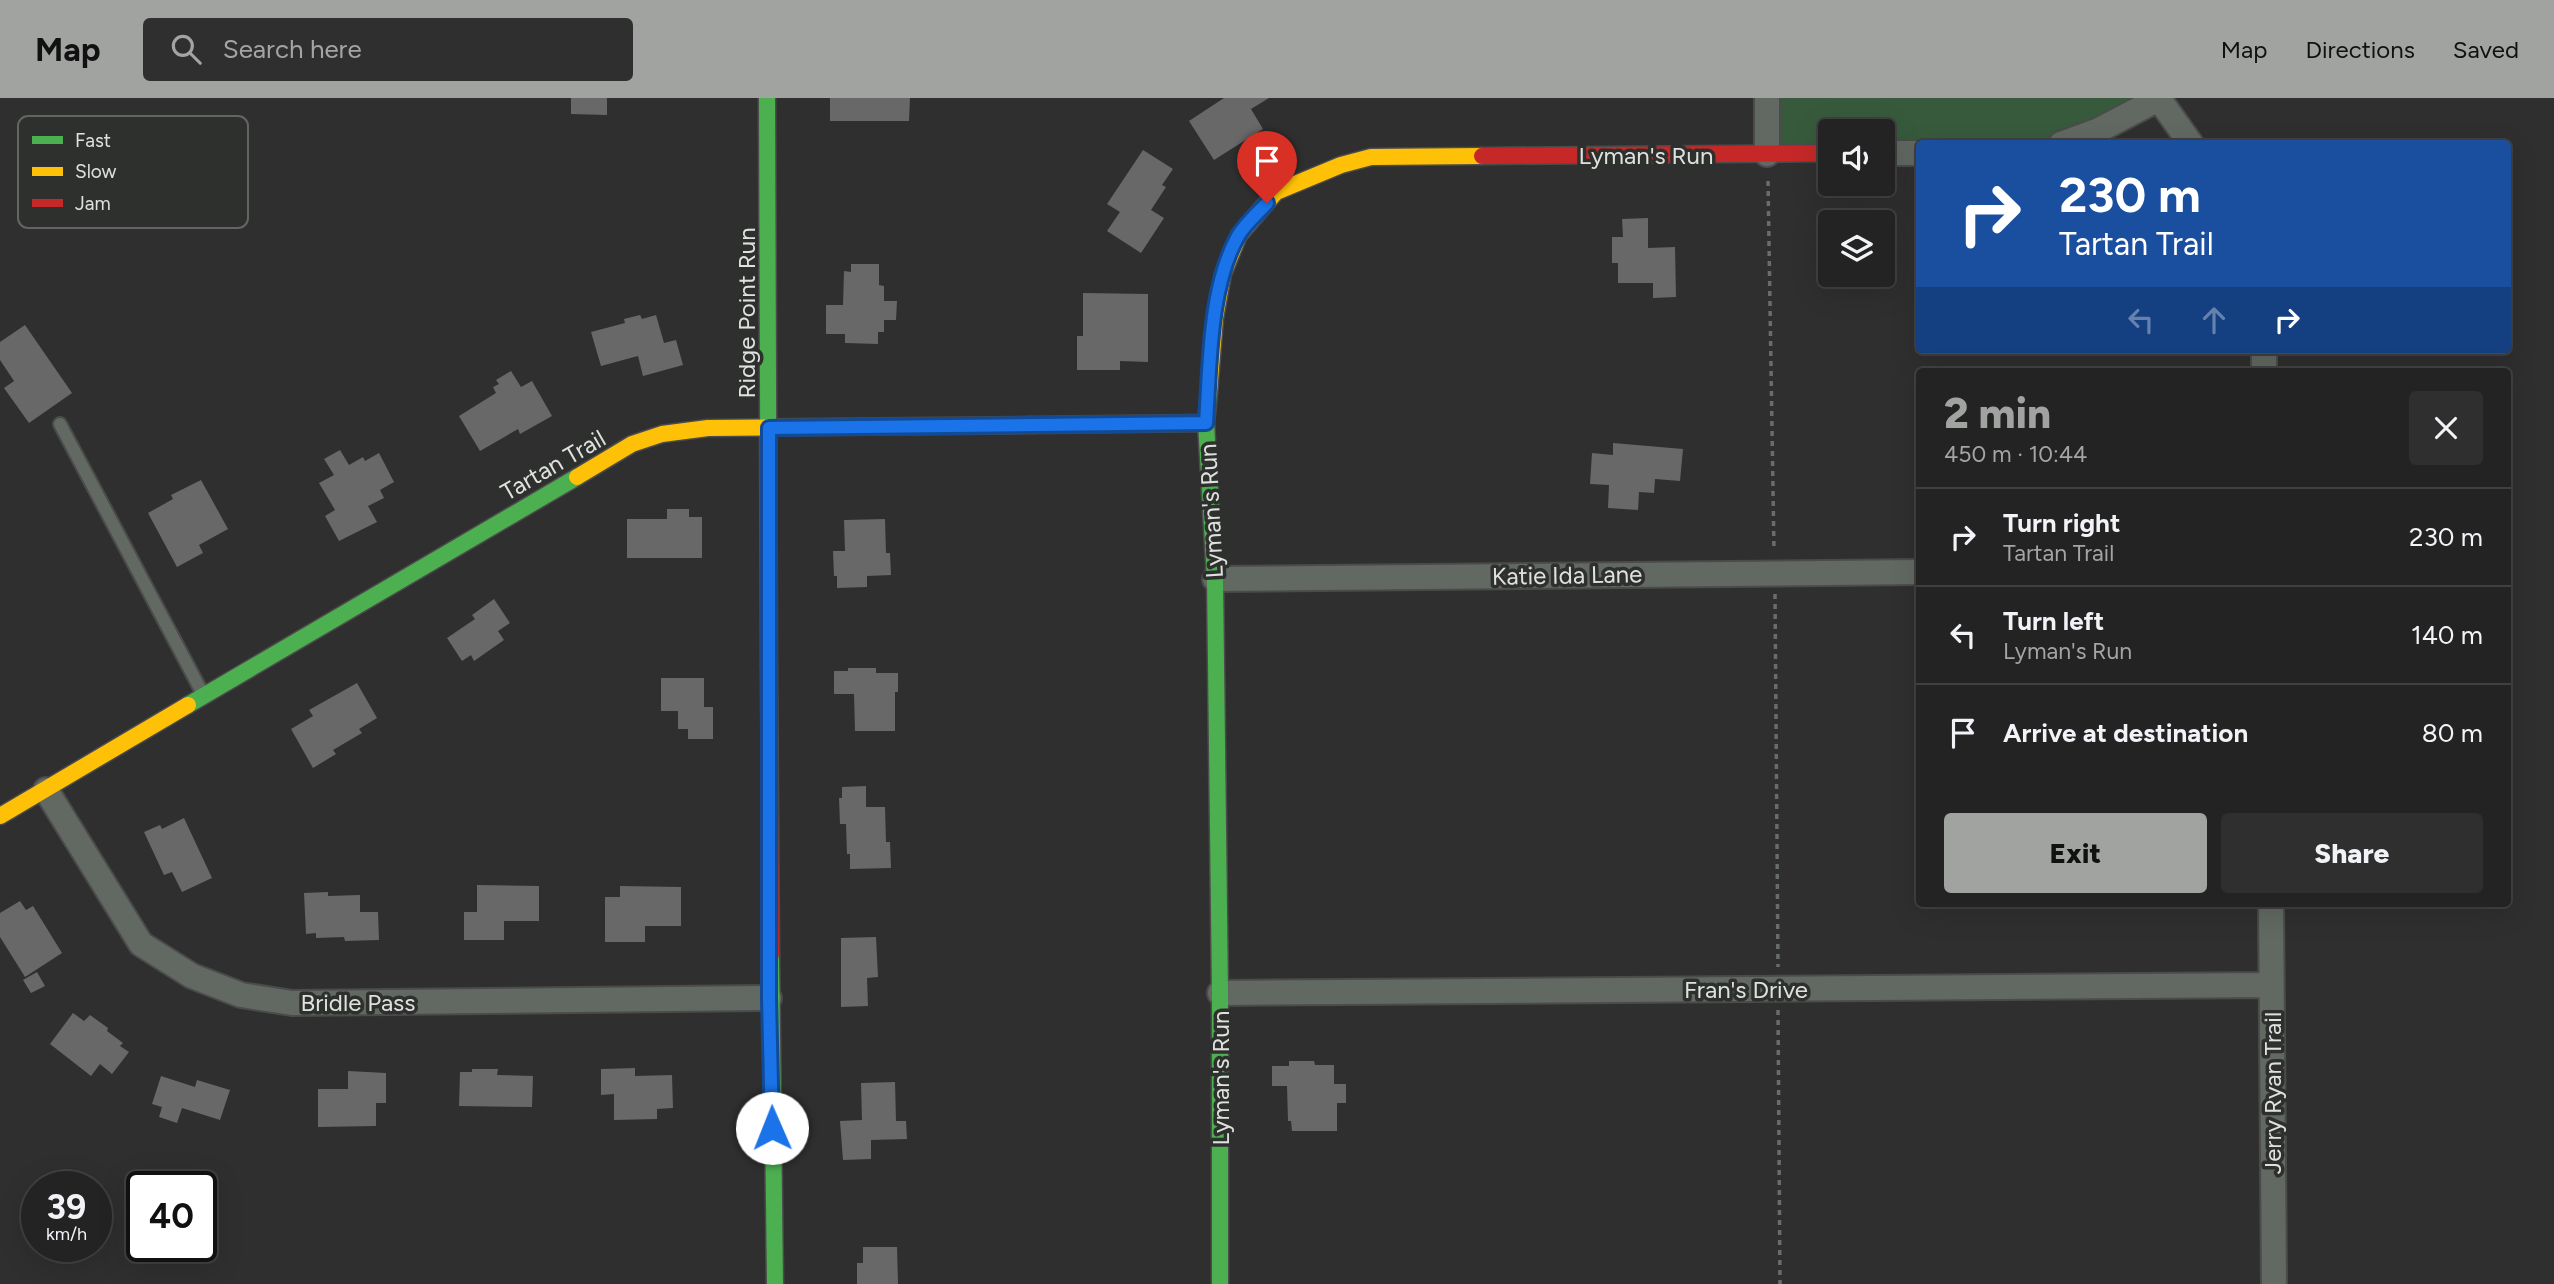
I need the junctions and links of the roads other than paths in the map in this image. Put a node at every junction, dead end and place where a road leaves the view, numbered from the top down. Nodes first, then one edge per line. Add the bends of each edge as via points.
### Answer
1 (766, 98) edge
2 (1767, 98) edge
3 (2159, 99) edge
4 (2072, 140) edge
5 (2188, 140) edge
6 (1818, 153) edge
7 (1895, 153) edge
8 (1916, 153) edge
9 (1767, 154) junction
10 (1206, 423) junction
11 (60, 424) dead end
12 (769, 428) junction
13 (1916, 572) edge
14 (1215, 579) junction
15 (204, 696) junction
16 (46, 789) junction
17 (0, 816) edge
18 (2271, 907) edge
19 (2272, 985) junction
20 (1220, 993) junction
21 (769, 998) junction
22 (775, 1284) edge
23 (1220, 1284) edge
24 (2274, 1284) edge

1 - 12 street, Ridge Point Run
2 - 9 street
3 - 4 street
3 - 5 street
6 - 9 street, Lyman's Run
7 - 8 street
9 - 10 street, Lyman's Run via 1371,157 1276,192 1239,235 1223,274 1214,318
10 - 12 street, Tartan Trail
10 - 14 street, Lyman's Run
11 - 15 lane
12 - 15 street, Tartan Trail via 708,428 662,434 632,444
12 - 21 street, Ridge Point Run
13 - 14 street, Katie Ida Lane
14 - 20 street, Lyman's Run
15 - 16 street, Tartan Trail
16 - 17 street, Tartan Trail
16 - 21 street, Bridle Pass via 141,944 192,976 241,995 292,1003
18 - 19 street, Jerry Ryan Trail
19 - 20 street, Fran's Drive
19 - 24 street, Jerry Ryan Trail
20 - 23 street, Lyman's Run
21 - 22 street, Ridge Point Run

